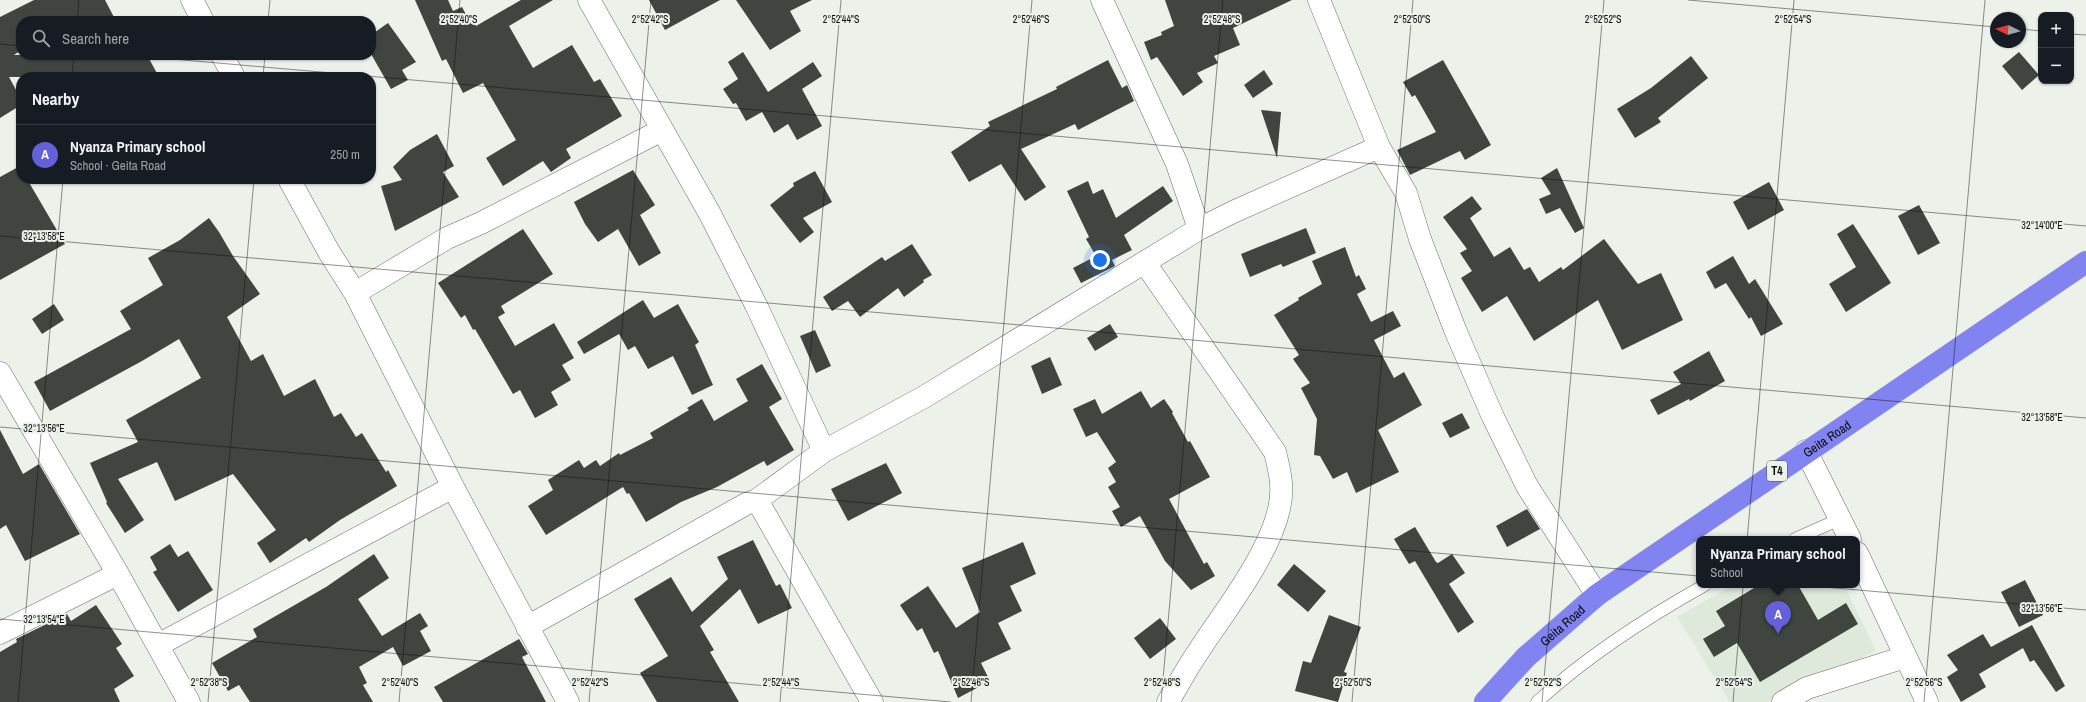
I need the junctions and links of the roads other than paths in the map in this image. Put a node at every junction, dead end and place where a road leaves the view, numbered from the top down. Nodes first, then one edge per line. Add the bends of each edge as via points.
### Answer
1 (192, 0) edge
2 (589, 0) edge
3 (1102, 0) edge
4 (1319, 0) edge
5 (201, 16) edge
6 (225, 60) edge
7 (231, 72) edge
8 (662, 130) junction
9 (1379, 148) junction
10 (292, 184) edge
11 (1199, 229) junction
12 (2086, 262) edge
13 (1145, 263) junction
14 (355, 294) junction
15 (0, 373) edge
16 (824, 451) junction
17 (1806, 452) junction
18 (453, 486) junction
19 (757, 500) junction
20 (1840, 519) junction
21 (1802, 536) edge
22 (1848, 536) edge
23 (1860, 560) edge
24 (118, 574) junction
25 (1700, 588) edge
26 (1597, 595) junction
27 (527, 627) junction
28 (0, 633) edge
29 (158, 645) junction
30 (1905, 657) junction
31 (189, 702) edge
32 (568, 702) edge
33 (872, 702) edge
34 (1168, 702) edge
35 (1485, 702) edge
36 (1537, 702) edge
37 (1783, 702) edge
38 (1927, 702) edge

1 - 5 street
2 - 8 street
3 - 11 street via 1177,164
4 - 9 street
6 - 7 street
8 - 14 street via 488,220 447,238
8 - 16 street via 710,214 756,305
9 - 11 street
9 - 26 street via 1406,193 1420,239 1453,325 1493,417 1527,486
10 - 14 street via 328,252
11 - 13 street
12 - 17 highway, Geita Road / T4
13 - 16 street via 924,397
13 - 34 street via 1275,452 1282,478 1280,508 1272,533
14 - 18 street
15 - 24 street
16 - 19 street
17 - 20 street
17 - 26 highway, Geita Road / T4
18 - 27 street
18 - 29 street
19 - 27 street
19 - 33 street
20 - 21 lane
20 - 22 street
23 - 30 street
24 - 28 street
24 - 29 street
25 - 36 lane via 1613,642 1562,679
26 - 35 highway, Geita Road / T4 via 1526,657
27 - 32 street
29 - 31 street
30 - 37 street via 1807,688
30 - 38 street

